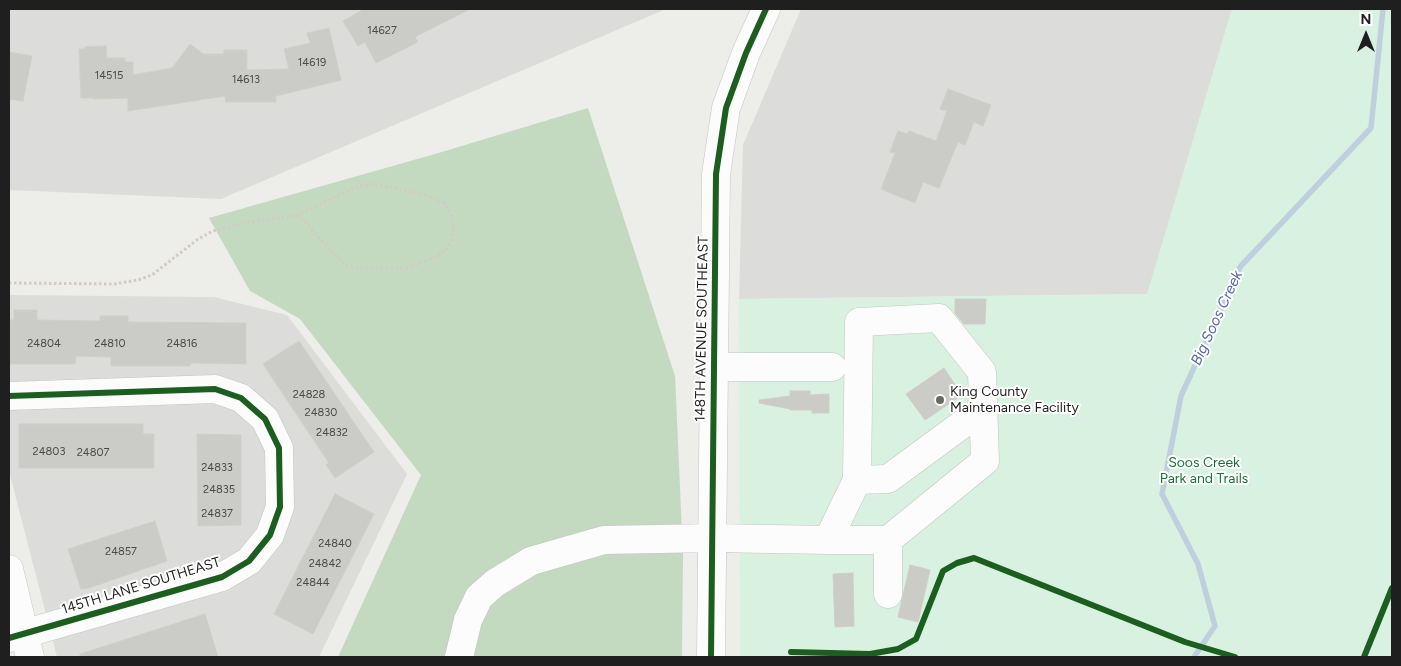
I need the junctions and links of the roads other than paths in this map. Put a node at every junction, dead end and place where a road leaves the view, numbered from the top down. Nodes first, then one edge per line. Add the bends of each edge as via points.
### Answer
1 (766, 9) edge
2 (714, 367) junction
3 (832, 367) dead end
4 (9, 396) edge
5 (983, 409) junction
6 (857, 480) junction
7 (712, 538) junction
8 (828, 540) junction
9 (888, 540) junction
10 (9, 569) edge
11 (888, 594) dead end
12 (21, 643) edge
13 (460, 657) edge
14 (711, 657) edge

1 - 2 street, 148TH AVENUE SOUTHEAST via 726,108 716,174
2 - 3 street
2 - 7 street, 148TH AVENUE SOUTHEAST
4 - 12 street, 145TH LANE SOUTHEAST via 215,389 241,398 265,419 279,448 280,507 270,536 250,561 222,577
5 - 6 street via 888,479
5 - 6 street via 982,372 940,318 859,322
5 - 9 street via 985,461
6 - 8 street
7 - 8 street
7 - 13 street via 604,540 531,561 479,597 468,620
7 - 14 street, 148TH AVENUE SOUTHEAST
8 - 9 street
9 - 11 street
10 - 12 street

